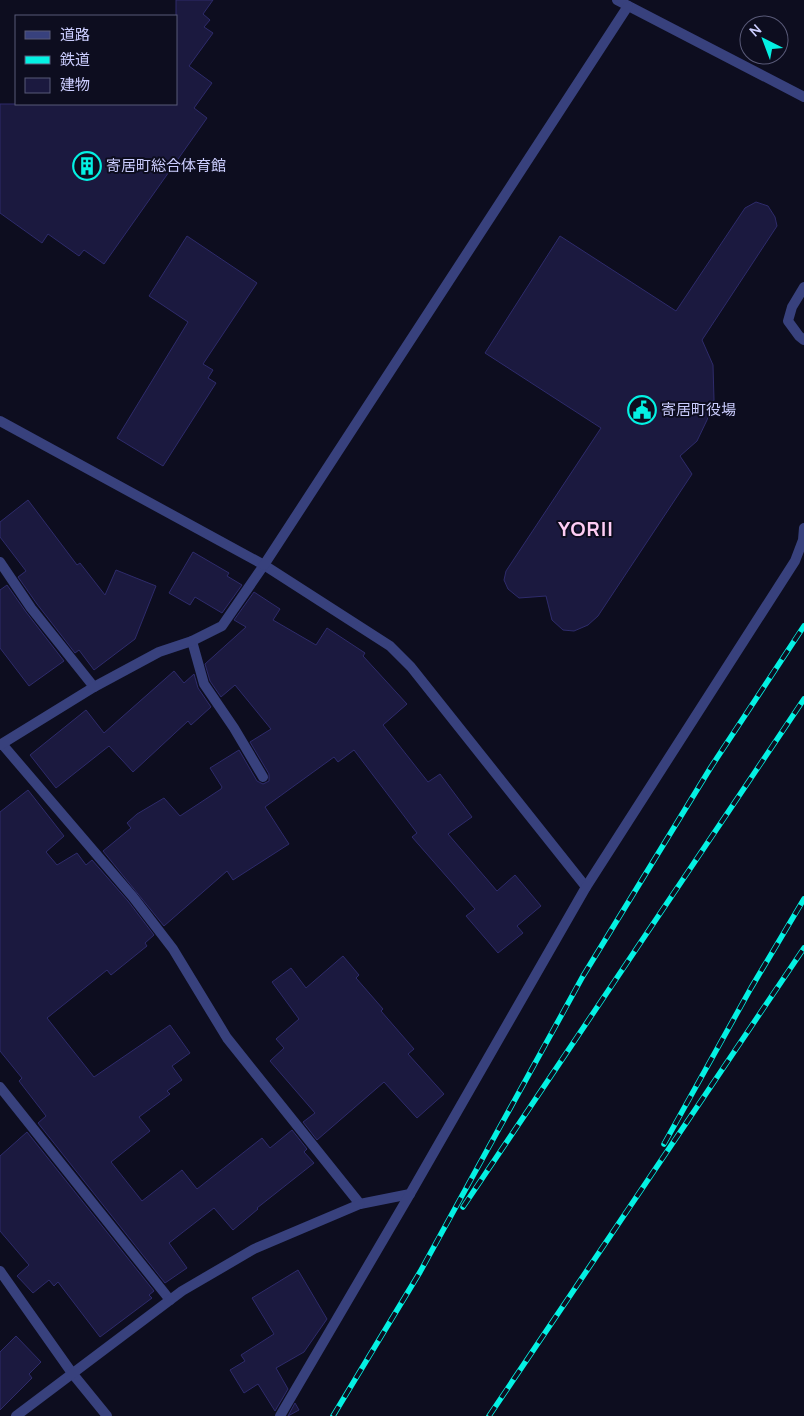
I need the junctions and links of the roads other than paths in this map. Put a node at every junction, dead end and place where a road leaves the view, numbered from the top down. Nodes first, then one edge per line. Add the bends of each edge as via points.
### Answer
1 (617, 0) edge
2 (628, 6) junction
3 (804, 97) edge
4 (804, 287) edge
5 (804, 340) edge
6 (0, 421) edge
7 (804, 528) edge
8 (0, 562) edge
9 (264, 565) junction
10 (192, 641) junction
11 (94, 687) junction
12 (1, 745) edge
13 (263, 777) dead end
14 (586, 887) junction
15 (0, 1087) edge
16 (410, 1194) junction
17 (360, 1204) junction
18 (0, 1271) edge
19 (170, 1300) junction
20 (72, 1373) junction
21 (16, 1416) edge
22 (107, 1416) edge
23 (280, 1416) edge

1 - 2 street
2 - 3 street
2 - 9 street
4 - 5 street via 788,321
6 - 9 street
7 - 14 street via 795,561
8 - 11 street
9 - 10 street via 222,626
9 - 14 street via 390,646 411,667
10 - 11 street via 159,652
10 - 13 street via 204,684
11 - 12 street
12 - 17 street via 173,949 227,1038
14 - 16 street
15 - 19 street
16 - 17 street
16 - 23 street
17 - 19 street via 254,1250
18 - 20 street
19 - 20 street
20 - 21 street
20 - 22 street

